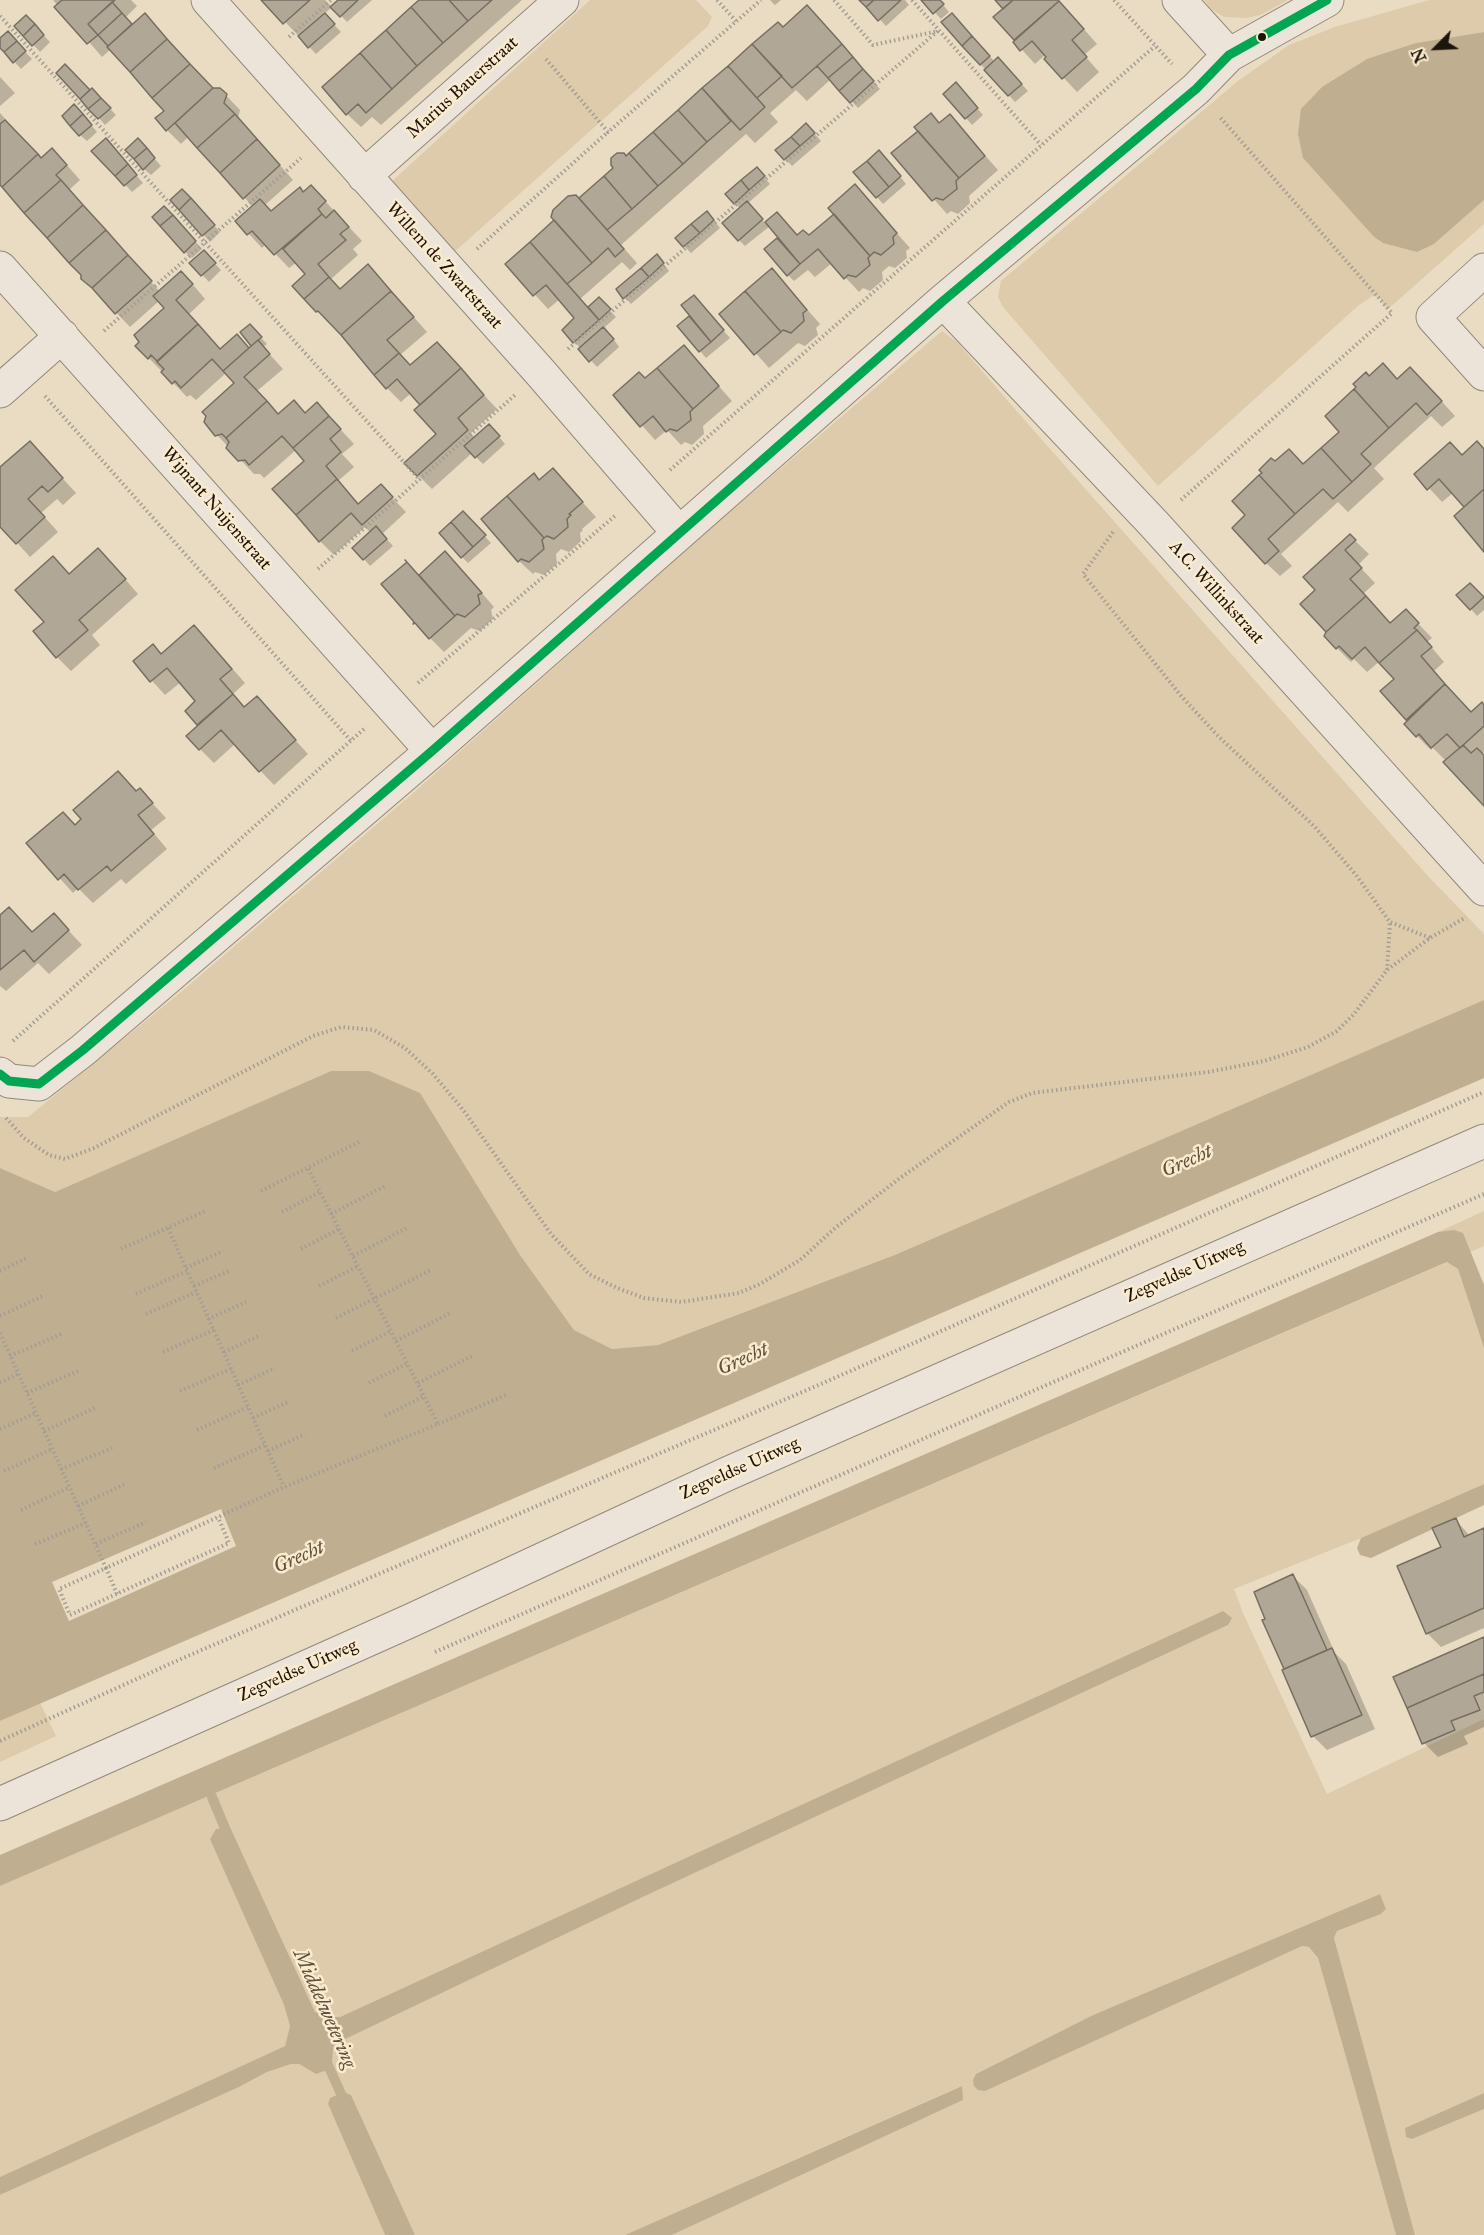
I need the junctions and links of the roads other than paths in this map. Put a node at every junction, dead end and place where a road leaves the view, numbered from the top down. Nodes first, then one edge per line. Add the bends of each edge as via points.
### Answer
1 (207, 0) edge
2 (561, 0) edge
3 (1179, 0) edge
4 (1327, 0) edge
5 (1229, 56) junction
6 (364, 176) junction
7 (0, 268) edge
8 (1484, 270) edge
9 (943, 301) junction
10 (70, 345) junction
11 (1484, 374) edge
12 (11, 381) edge
13 (679, 533) junction
14 (432, 751) junction
15 (1478, 902) edge
16 (4, 1077) edge
17 (1484, 1141) edge
18 (0, 1804) edge

1 - 6 street, Willem de Zwartstraat
2 - 6 street, Marius Bauerstraat
3 - 5 street
4 - 5 street
5 - 9 street via 1196,89
6 - 13 street, Willem de Zwartstraat
7 - 10 street, Wijnant Nuijenstraat
8 - 11 street via 1433,317
9 - 13 street
9 - 15 street, A.C. Willinkstraat via 1144,514
10 - 12 street
10 - 14 street, Wijnant Nuijenstraat
13 - 14 street
14 - 16 street via 39,1084
17 - 18 street, Zegveldse Uitweg via 750,1464

